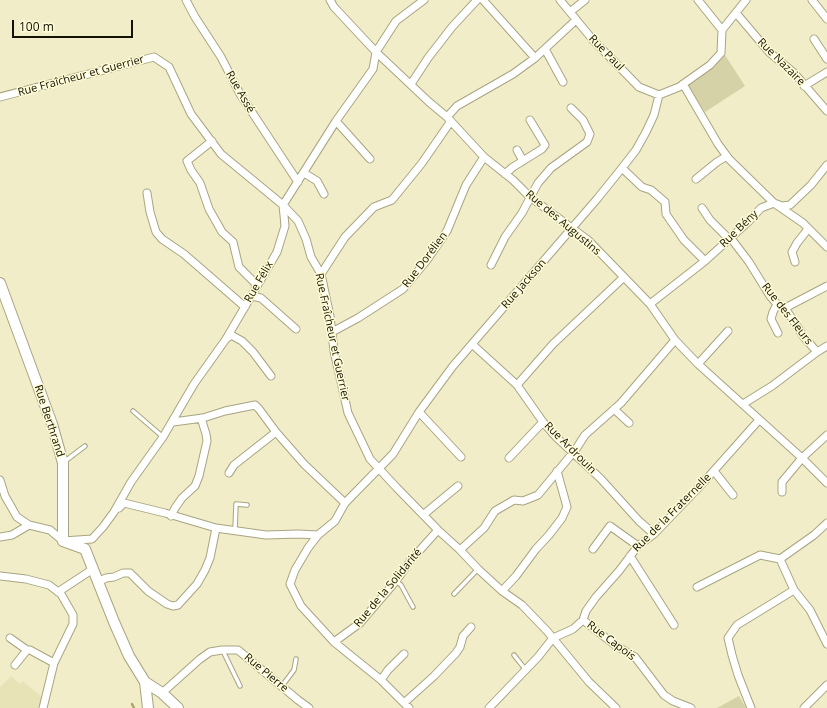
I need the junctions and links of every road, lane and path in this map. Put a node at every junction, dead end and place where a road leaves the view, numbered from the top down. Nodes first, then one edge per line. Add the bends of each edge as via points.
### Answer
1 (186, 0) edge
2 (330, 0) edge
3 (424, 0) edge
4 (477, 0) edge
5 (483, 0) edge
6 (560, 0) edge
7 (585, 0) edge
8 (698, 0) edge
9 (746, 0) edge
10 (812, 0) edge
11 (570, 12) junction
12 (736, 13) junction
13 (827, 19) edge
14 (576, 20) junction
15 (722, 30) junction
16 (814, 39) dead end
17 (545, 49) junction
18 (376, 52) junction
19 (535, 58) junction
20 (827, 59) edge
21 (827, 72) edge
22 (563, 82) dead end
23 (411, 84) junction
24 (683, 84) junction
25 (804, 86) junction
26 (659, 95) junction
27 (0, 97) edge
28 (572, 108) dead end
29 (827, 111) edge
30 (449, 119) junction
31 (530, 120) dead end
32 (336, 121) junction
33 (212, 141) junction
34 (517, 150) dead end
35 (727, 156) junction
36 (484, 157) junction
37 (370, 159) dead end
38 (523, 161) junction
39 (827, 165) edge
40 (622, 168) junction
41 (304, 173) junction
42 (505, 174) junction
43 (696, 179) dead end
44 (298, 182) junction
45 (147, 193) dead end
46 (324, 194) dead end
47 (530, 197) junction
48 (774, 203) junction
49 (284, 205) junction
50 (702, 208) dead end
51 (572, 229) junction
52 (808, 229) junction
53 (730, 238) junction
54 (827, 247) edge
55 (705, 261) junction
56 (795, 262) dead end
57 (491, 265) dead end
58 (321, 274) junction
59 (624, 276) junction
60 (0, 283) edge
61 (257, 285) junction
62 (827, 286) edge
63 (251, 296) junction
64 (650, 304) junction
65 (777, 304) junction
66 (245, 307) junction
67 (785, 308) junction
68 (296, 329) dead end
69 (728, 331) dead end
70 (332, 332) junction
71 (778, 333) dead end
72 (226, 340) junction
73 (674, 340) junction
74 (472, 344) junction
75 (827, 346) edge
76 (817, 352) junction
77 (698, 364) junction
78 (271, 376) dead end
79 (517, 385) junction
80 (743, 404) junction
81 (614, 409) junction
82 (133, 411) dead end
83 (419, 412) junction
84 (201, 418) junction
85 (759, 420) junction
86 (173, 422) junction
87 (543, 422) junction
88 (629, 423) dead end
89 (276, 432) junction
90 (827, 435) edge
91 (164, 436) junction
92 (86, 446) dead end
93 (573, 452) junction
94 (461, 457) dead end
95 (509, 458) dead end
96 (802, 458) junction
97 (63, 463) junction
98 (378, 468) junction
99 (557, 471) junction
100 (714, 471) junction
101 (229, 474) dead end
102 (0, 480) edge
103 (827, 483) edge
104 (458, 486) dead end
105 (782, 492) dead end
106 (733, 495) dead end
107 (345, 503) junction
108 (247, 505) dead end
109 (114, 512) junction
110 (423, 515) junction
111 (171, 516) junction
112 (827, 523) edge
113 (29, 525) junction
114 (216, 528) junction
115 (236, 530) junction
116 (438, 530) junction
117 (654, 534) junction
118 (318, 535) junction
119 (0, 537) edge
120 (63, 541) junction
121 (638, 546) junction
122 (593, 549) dead end
123 (460, 550) junction
124 (630, 556) junction
125 (780, 559) junction
126 (93, 569) junction
127 (478, 569) junction
128 (0, 576) edge
129 (396, 581) junction
130 (98, 582) junction
131 (697, 587) dead end
132 (794, 590) junction
133 (502, 591) junction
134 (58, 592) junction
135 (454, 594) dead end
136 (413, 607) dead end
137 (583, 620) junction
138 (674, 626) dead end
139 (471, 627) dead end
140 (10, 638) dead end
141 (553, 638) junction
142 (334, 642) junction
143 (827, 644) edge
144 (27, 650) junction
145 (222, 650) junction
146 (404, 654) dead end
147 (514, 655) dead end
148 (296, 659) dead end
149 (54, 663) junction
150 (15, 665) dead end
151 (525, 668) junction
152 (381, 680) junction
153 (145, 682) junction
154 (827, 685) edge
155 (240, 686) dead end
156 (282, 686) junction
157 (162, 693) junction
158 (406, 705) edge
159 (43, 708) edge
160 (148, 708) edge
161 (178, 708) edge
162 (309, 708) edge
163 (489, 708) edge
164 (616, 708) edge
165 (691, 708) edge
166 (751, 708) edge
167 (804, 708) edge

1 - 44 street, Rue Assé via 240,94
2 - 18 street, Rue des Augustins
3 - 18 street via 396,21
4 - 23 street via 452,27
5 - 19 street
6 - 11 street, Rue Paul
7 - 11 street
8 - 15 street
9 - 12 street
10 - 13 street
11 - 14 street, Rue Paul
12 - 15 street
12 - 25 street, Rue Nazaire via 769,52 794,73
14 - 17 street
14 - 26 street, Rue Paul via 638,87
15 - 24 street via 721,53 710,65
16 - 20 street
17 - 19 street
17 - 22 street
18 - 23 street, Rue des Augustins
18 - 32 street via 373,70
19 - 30 street via 514,74 457,106
21 - 25 street
23 - 30 street, Rue des Augustins
24 - 26 street
24 - 35 street
25 - 29 street, Rue Nazaire
26 - 40 street, Rue Jackson via 646,132
27 - 33 street, Rue Fraîcheur et Guerrier via 154,57 169,67 191,114
28 - 47 street via 583,120 590,134 587,142 551,168
30 - 36 street, Rue des Augustins
30 - 58 street via 422,164 392,200 374,207 345,237
31 - 38 street via 545,145
32 - 37 street
32 - 41 street
33 - 49 street, Rue Fraîcheur et Guerrier via 221,154
33 - 61 street via 187,161 222,232 233,242 239,267
34 - 38 street
35 - 43 street
35 - 48 street
36 - 42 street, Rue des Augustins
36 - 70 street, Rue Dorélien via 466,185 448,231 403,290
38 - 42 street
39 - 48 street, Rue Bény via 790,205
40 - 51 street, Rue Jackson
40 - 55 street via 642,187 651,190 665,202 666,214 684,240
41 - 44 street
41 - 46 street via 317,181
42 - 47 street, Rue des Augustins
44 - 49 street
45 - 66 street via 156,232 162,239 184,254
47 - 51 street, Rue des Augustins
47 - 57 street via 522,213 504,237
48 - 52 street via 804,223
48 - 53 street, Rue Bény via 761,208
49 - 58 street, Rue Fraîcheur et Guerrier via 298,221 311,257
49 - 61 street, Rue Félix via 283,237
50 - 53 street, Rue des Fleurs via 710,220
51 - 59 street, Rue des Augustins via 588,240
51 - 74 street, Rue Jackson
52 - 54 street
52 - 56 street via 792,252
53 - 55 street, Rue Bény
53 - 65 street, Rue des Fleurs
55 - 64 street, Rue Bény
58 - 70 street, Rue Fraîcheur et Guerrier
59 - 64 street, Rue des Augustins
59 - 79 street via 562,335
60 - 97 street, Rue Berthrand via 52,424
61 - 63 street, Rue Félix
62 - 67 street
63 - 66 street, Rue Félix
63 - 68 street via 261,298
64 - 73 street, Rue des Augustins
65 - 67 street, Rue des Fleurs
65 - 71 street via 771,319
66 - 72 street, Rue Félix
67 - 76 street, Rue des Fleurs
69 - 77 street
70 - 98 street, Rue Fraîcheur et Guerrier via 348,413 370,459
72 - 78 street via 231,335 242,341
72 - 86 street, Rue Félix via 194,384
73 - 77 street, Rue des Augustins
73 - 81 street
74 - 79 street, Rue Ardrouin
74 - 83 street, Rue Jackson
75 - 76 street
76 - 80 street
77 - 80 street, Rue des Augustins
79 - 87 street, Rue Ardrouin
80 - 85 street, Rue des Augustins
81 - 88 street
81 - 93 street via 584,435
82 - 91 lane
83 - 94 street
83 - 98 street, Rue Jackson via 393,454
84 - 86 street
84 - 89 street via 255,406
84 - 111 street via 207,441 199,476 195,486 182,498
85 - 96 street, Rue des Augustins
85 - 100 street, Rue de la Fraternelle
86 - 91 street, Rue Félix
87 - 93 street, Rue Ardrouin
87 - 95 street
89 - 101 street via 234,465
89 - 107 street via 304,464
90 - 96 street
91 - 109 street, Rue Félix via 131,482
92 - 97 lane
93 - 99 street
93 - 117 street, Rue Ardrouin
96 - 103 street, Rue des Augustins
96 - 105 street via 782,482
97 - 120 street, Rue Berthrand
98 - 107 street, Rue Jackson
98 - 110 street, Rue Fraîcheur et Guerrier
99 - 123 street via 538,494 523,501 514,500 495,512 484,528
99 - 133 street via 567,507 562,518
100 - 106 street
100 - 117 street, Rue de la Fraternelle
102 - 113 street via 5,496 17,517
104 - 110 street
107 - 118 street, Rue Jackson via 335,521
108 - 115 lane via 236,504
109 - 111 street via 124,503
109 - 120 street, Rue Félix via 92,539
110 - 116 street, Rue Fraîcheur et Guerrier
111 - 114 street
112 - 125 street
113 - 119 street via 12,535
113 - 120 street via 50,530
114 - 115 street
114 - 130 street via 205,570 197,584 178,604 167,604 148,591 130,573
115 - 118 street via 266,535
116 - 123 street, Rue Fraîcheur et Guerrier
116 - 129 street, Rue de la Solidarité
117 - 121 street, Rue de la Fraternelle
118 - 142 street, Rue Jackson via 295,570 290,584 301,606
120 - 126 street via 85,549
121 - 122 street via 610,526
121 - 124 street, Rue de la Fraternelle
123 - 127 street, Rue Fraîcheur et Guerrier
124 - 137 street, Rue de la Fraternelle via 596,597
124 - 138 street
125 - 131 street via 760,555
125 - 132 street
126 - 130 street
126 - 134 street
127 - 133 street, Rue Fraîcheur et Guerrier
127 - 135 lane
128 - 134 street via 49,585
129 - 136 lane
129 - 142 street, Rue de la Solidarité via 360,623
130 - 153 street via 129,656
132 - 143 street via 810,610
132 - 166 street via 737,625 728,638 738,675
133 - 141 street, Rue Fraîcheur et Guerrier via 522,605
134 - 149 street via 73,615 73,624
137 - 141 street, Rue de la Fraternelle via 573,629
137 - 165 street, Rue Capois via 635,657 664,695
139 - 158 street via 463,636 456,653
140 - 144 street
141 - 151 street, Rue de la Fraternelle
141 - 164 street, Rue Fraîcheur et Guerrier via 589,682
142 - 152 street
144 - 149 street
144 - 150 street
145 - 155 lane
145 - 156 street, Rue Pierre via 238,650
145 - 157 street, Rue Pierre via 210,652 200,658
146 - 152 street
147 - 151 lane
148 - 156 lane via 294,670
149 - 159 street
151 - 163 street, Rue de la Fraternelle
152 - 158 street
153 - 157 street
153 - 160 street
154 - 167 street
156 - 162 street, Rue Pierre
157 - 161 street

